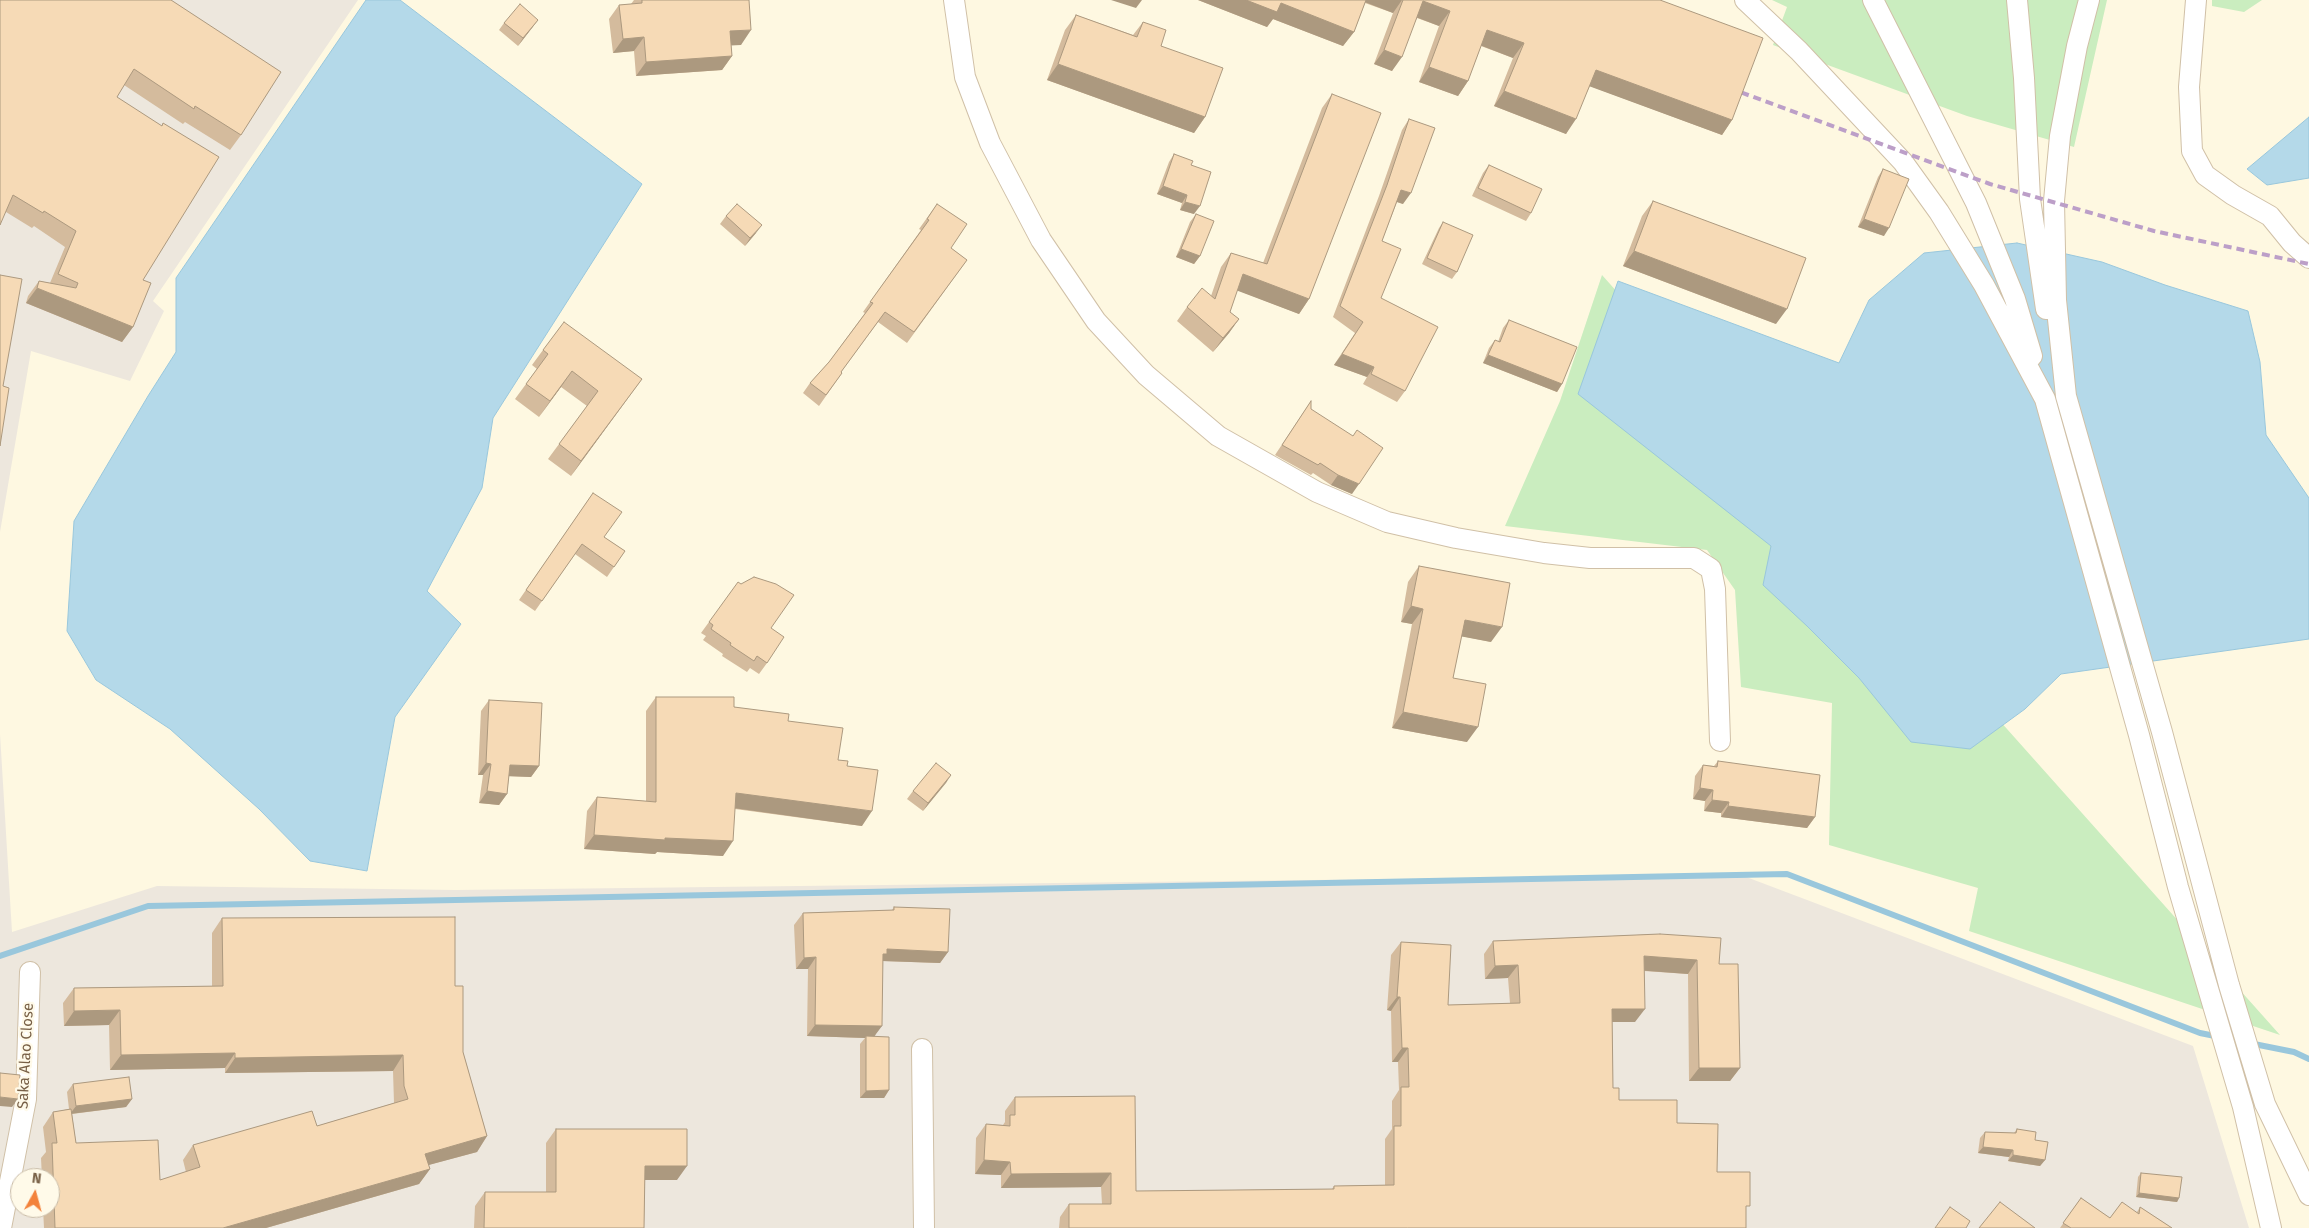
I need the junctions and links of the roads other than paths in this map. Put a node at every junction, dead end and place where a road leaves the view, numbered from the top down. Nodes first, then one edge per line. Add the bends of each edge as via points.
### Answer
1 (954, 0) edge
2 (1745, 0) edge
3 (1874, 0) edge
4 (2017, 0) edge
5 (2089, 0) edge
6 (2196, 0) edge
7 (2309, 258) edge
8 (2066, 396) junction
9 (2045, 399) junction
10 (1720, 741) dead end
11 (30, 972) dead end
12 (922, 1049) dead end
13 (2309, 1195) edge
14 (1, 1228) edge
15 (924, 1228) edge
16 (2271, 1228) edge

1 - 10 street via 964,77 990,143 1042,240 1085,305 1146,375 1218,436 1317,492 1387,522 1456,538 1553,554 1590,558 1694,558 1711,569 1715,589
2 - 9 street via 1799,51 1903,162 1939,212 1984,285
3 - 9 street via 1976,202 2015,299
4 - 8 street via 2030,199 2050,331
5 - 8 street via 2060,136 2054,201 2056,300
6 - 7 street via 2189,87 2192,151 2205,175 2270,216
8 - 13 street via 2265,1104
9 - 16 street via 2178,887 2243,1107
11 - 14 street, Saka Alao Close via 26,1099
12 - 15 street

